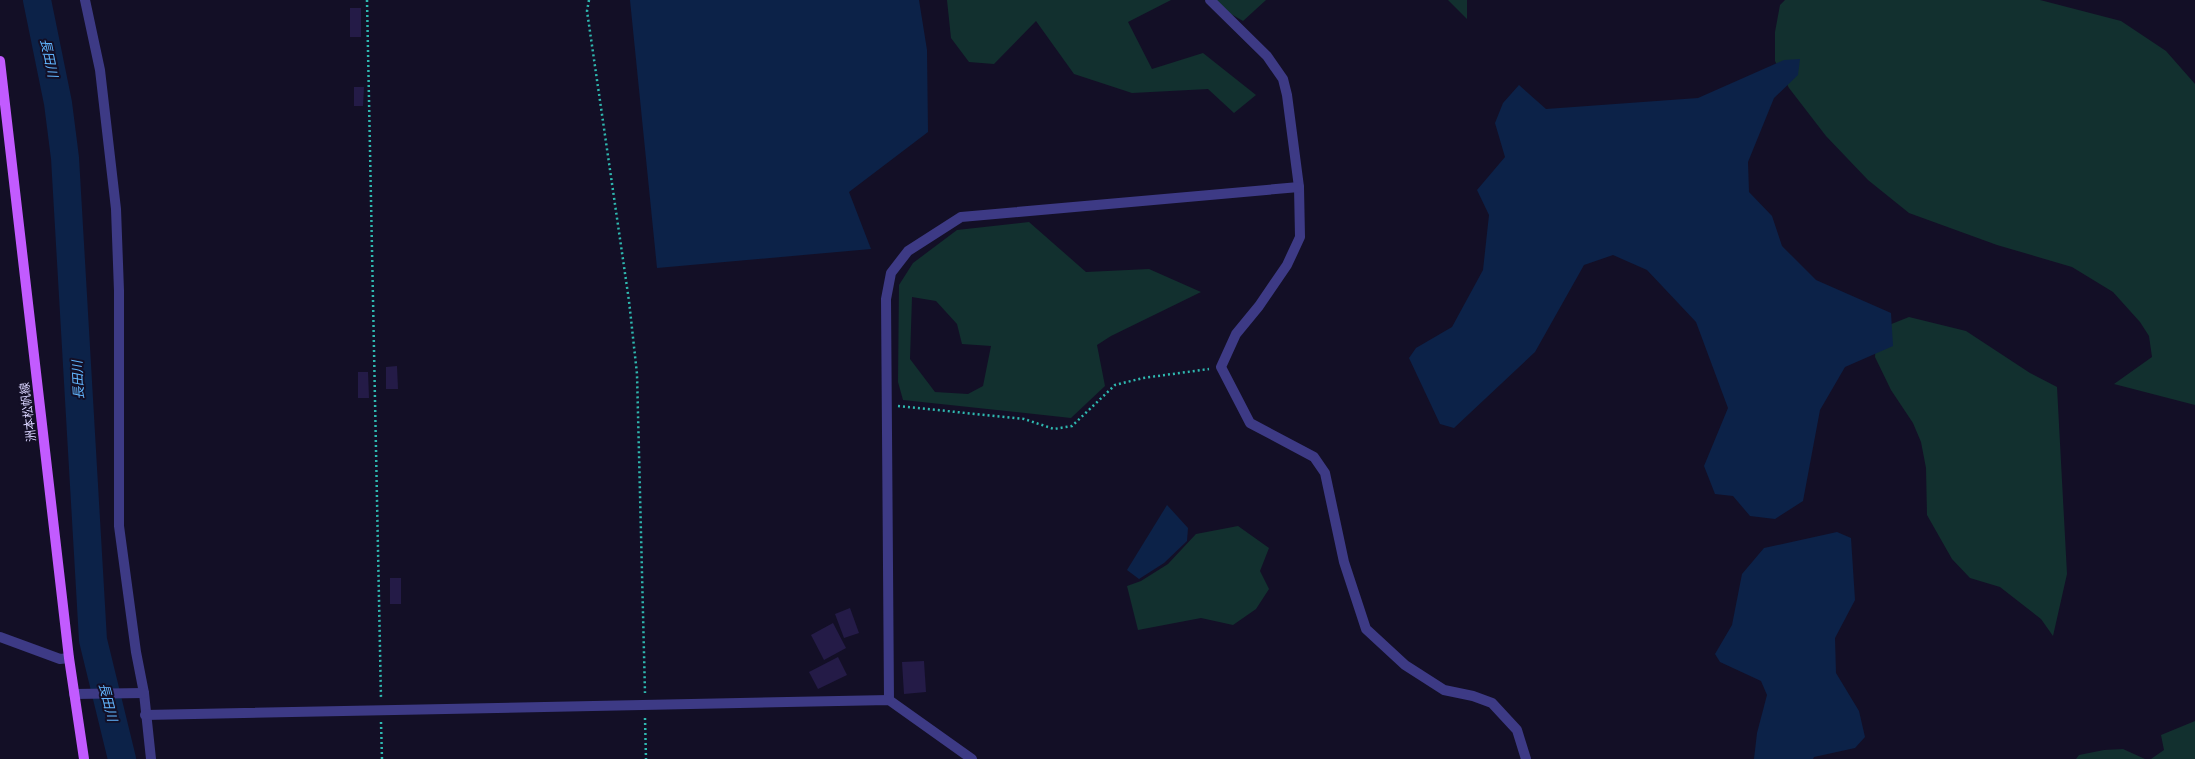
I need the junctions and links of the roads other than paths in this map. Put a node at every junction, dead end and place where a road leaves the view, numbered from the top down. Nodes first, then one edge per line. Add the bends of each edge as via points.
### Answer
1 (85, 0) edge
2 (1210, 0) edge
3 (0, 61) edge
4 (1299, 187) junction
5 (0, 637) edge
6 (69, 658) junction
7 (144, 693) junction
8 (74, 694) junction
9 (889, 700) junction
10 (145, 715) junction
11 (84, 759) edge
12 (150, 759) edge
13 (972, 759) edge
14 (1526, 759) edge

1 - 7 street via 100,70 116,209 119,291 119,526
2 - 4 street via 1267,56 1283,80
3 - 6 main road, 洲本松帆線
4 - 9 street via 960,217 908,251 891,273 886,299
4 - 14 street via 1300,237 1287,265 1236,334 1221,367 1250,423 1314,457 1325,473 1344,562 1366,629 1405,665 1444,690 1492,702 1517,730
5 - 6 street via 60,659
6 - 8 main road, 洲本松帆線
7 - 8 street
7 - 10 street
8 - 11 main road, 洲本松帆線
9 - 10 street
9 - 13 street
10 - 12 street

